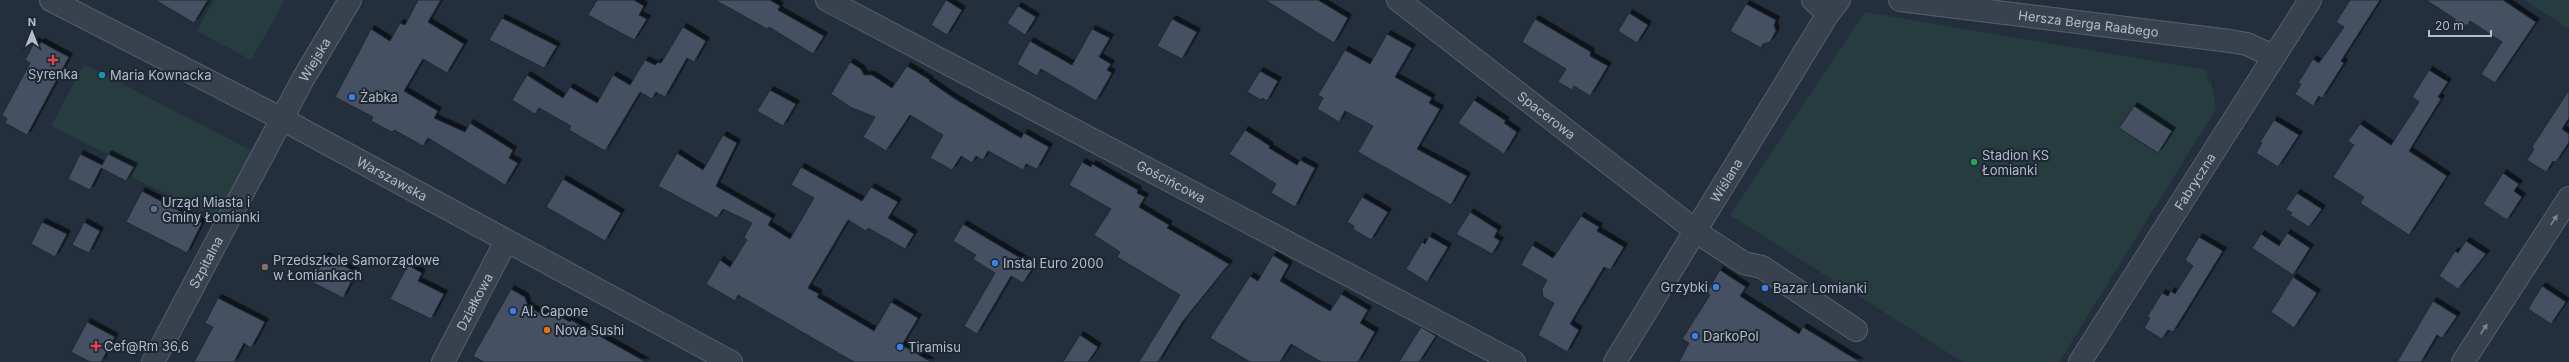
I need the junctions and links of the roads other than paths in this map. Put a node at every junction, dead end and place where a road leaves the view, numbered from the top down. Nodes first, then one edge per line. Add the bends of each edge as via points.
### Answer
1 (51, 0) edge
2 (350, 0) edge
3 (827, 0) edge
4 (1398, 0) edge
5 (1900, 0) edge
6 (2310, 0) edge
7 (1827, 5) edge
8 (2273, 56) junction
9 (282, 119) junction
10 (2569, 198) edge
11 (1697, 229) junction
12 (506, 241) junction
13 (1856, 330) dead end
14 (153, 362) edge
15 (442, 362) edge
16 (731, 362) edge
17 (1514, 362) edge
18 (1615, 362) edge
19 (2080, 362) edge
20 (2463, 362) edge

1 - 9 street, Warszawska
2 - 9 street, Wiejska
3 - 17 street, Gościńcowa
4 - 11 street, Spacerowa
5 - 8 street, Hersza Berga Raabego via 2230,41 2247,44
6 - 8 street, Fabryczna
7 - 11 street, Wiślana
8 - 19 street, Fabryczna
9 - 12 street, Warszawska
9 - 14 street, Szpitalna
20 -> 10 street
11 - 13 street, Spacerowa via 1704,237 1744,263 1762,268
11 - 18 street, Wiślana
12 - 15 street, Działkowa
12 - 16 street, Warszawska

